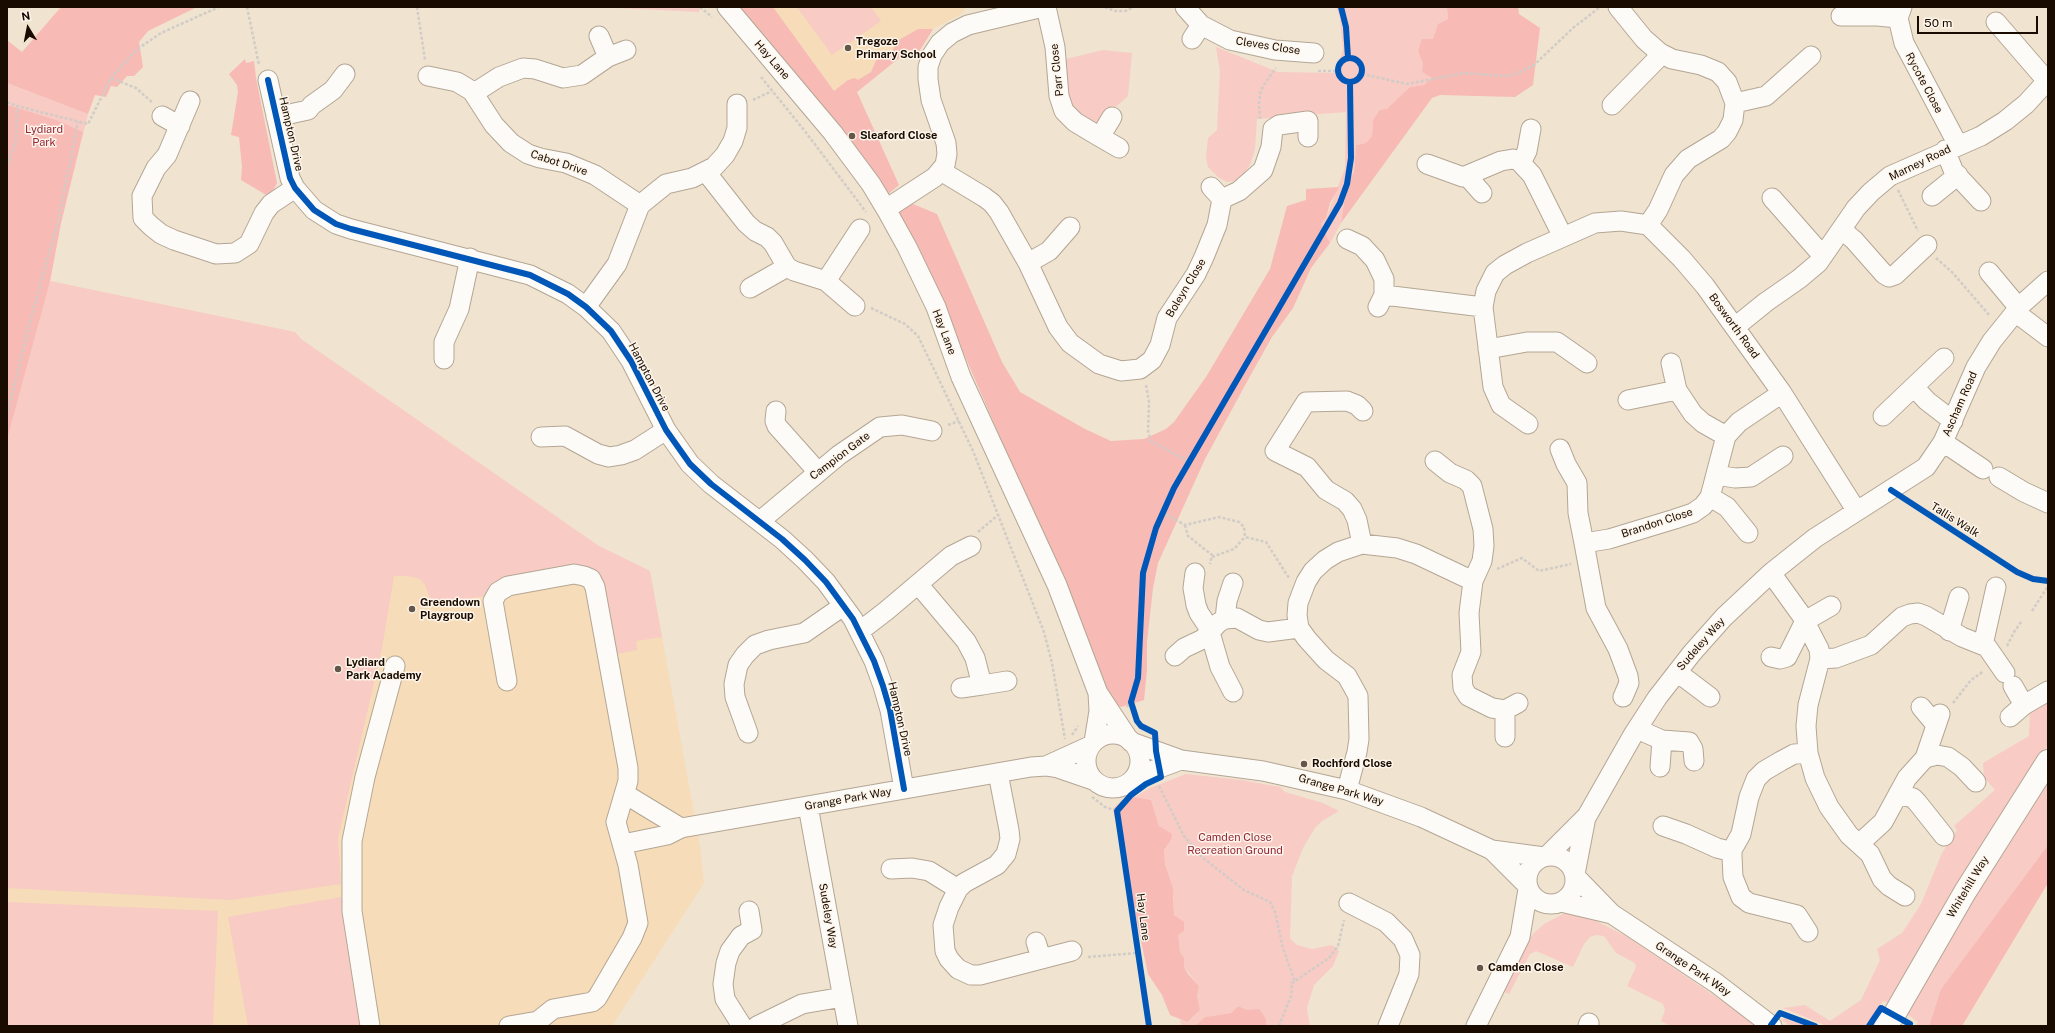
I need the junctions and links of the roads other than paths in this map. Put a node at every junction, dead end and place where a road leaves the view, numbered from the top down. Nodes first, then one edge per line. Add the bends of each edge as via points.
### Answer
1 (1045, 7) edge
2 (1186, 7) edge
3 (1627, 9) edge
4 (1900, 13) edge
5 (722, 15) edge
6 (1841, 16) dead end
7 (1996, 22) dead end
8 (598, 36) dead end
9 (626, 50) dead end
10 (1314, 53) dead end
11 (1662, 54) junction
12 (1811, 56) dead end
13 (608, 57) junction
14 (346, 74) dead end
15 (428, 76) road end
16 (268, 80) road end
17 (2048, 81) edge
18 (474, 93) junction
19 (190, 101) dead end
20 (1736, 103) junction
21 (737, 104) dead end
22 (1612, 105) dead end
23 (162, 116) road end
24 (276, 117) junction
25 (1112, 117) dead end
26 (180, 126) junction
27 (1531, 129) dead end
28 (1100, 137) junction
29 (1308, 137) dead end
30 (1952, 147) junction
31 (1119, 148) dead end
32 (1521, 162) junction
33 (1427, 164) dead end
34 (941, 171) junction
35 (706, 172) junction
36 (1958, 175) junction
37 (1467, 176) junction
38 (295, 188) junction
39 (1482, 193) dead end
40 (1932, 196) dead end
41 (1772, 198) dead end
42 (1981, 201) dead end
43 (640, 205) junction
44 (886, 209) junction
45 (864, 222) road end
46 (1648, 225) junction
47 (1070, 227) dead end
48 (1842, 230) junction
49 (1563, 237) junction
50 (1347, 239) dead end
51 (1927, 245) dead end
52 (1823, 256) junction
53 (470, 258) junction
54 (1028, 263) junction
55 (787, 267) junction
56 (1989, 272) dead end
57 (830, 276) junction
58 (2048, 281) edge
59 (750, 288) dead end
60 (860, 305) road end
61 (586, 307) junction
62 (1483, 307) junction
63 (2017, 310) junction
64 (1735, 327) junction
65 (2048, 337) edge
66 (1490, 358) junction
67 (1944, 358) dead end
68 (444, 359) dead end
69 (1587, 363) dead end
70 (1671, 363) dead end
71 (1914, 387) junction
72 (1677, 390) junction
73 (1782, 393) junction
74 (1628, 400) dead end
75 (776, 411) dead end
76 (1363, 411) dead end
77 (1883, 416) dead end
78 (1953, 421) junction
79 (1528, 424) dead end
80 (666, 430) junction
81 (932, 430) dead end
82 (542, 436) dead end
83 (1726, 436) junction
84 (1943, 442) junction
85 (1560, 448) dead end
86 (1783, 456) dead end
87 (1435, 461) dead end
88 (818, 472) junction
89 (1716, 475) junction
90 (1710, 497) junction
91 (2044, 501) edge
92 (1856, 510) junction
93 (760, 521) junction
94 (1748, 533) dead end
95 (1362, 544) junction
96 (971, 546) road end
97 (1586, 552) junction
98 (1195, 573) dead end
99 (1771, 573) junction
100 (1476, 575) junction
101 (1233, 583) dead end
102 (918, 584) junction
103 (1996, 587) dead end
104 (1959, 597) dead end
105 (843, 606) junction
106 (1832, 606) dead end
107 (1805, 621) junction
108 (1218, 625) junction
109 (1299, 628) junction
110 (860, 631) junction
111 (1949, 631) junction
112 (1985, 646) junction
113 (1176, 656) dead end
114 (1771, 656) dead end
115 (1820, 659) junction
116 (395, 666) dead end
117 (1677, 672) junction
118 (507, 680) dead end
119 (1007, 681) dead end
120 (982, 685) junction
121 (961, 688) dead end
122 (2048, 691) edge
123 (1233, 692) dead end
124 (1098, 693) junction
125 (1623, 697) dead end
126 (1710, 697) dead end
127 (1921, 707) dead end
128 (1637, 729) junction
129 (748, 733) dead end
130 (1505, 737) dead end
131 (1662, 740) junction
132 (1130, 741) junction
133 (1092, 744) junction
134 (1808, 753) junction
135 (1925, 758) junction
136 (1182, 760) junction
137 (1694, 761) dead end
138 (2048, 761) edge
139 (1046, 766) junction
140 (1660, 767) dead end
141 (998, 773) junction
142 (1135, 777) junction
143 (1093, 780) junction
144 (1976, 782) dead end
145 (904, 789) junction
146 (1346, 790) junction
147 (625, 794) junction
148 (1898, 794) junction
149 (808, 806) junction
150 (1587, 816) junction
151 (1663, 826) dead end
152 (689, 827) junction
153 (1944, 836) dead end
154 (623, 844) junction
155 (1864, 849) junction
156 (1492, 850) junction
157 (1732, 850) junction
158 (1546, 856) junction
159 (891, 869) dead end
160 (1575, 876) junction
161 (1528, 887) junction
162 (958, 889) junction
163 (1905, 896) dead end
164 (1349, 903) road end
165 (1558, 903) junction
166 (749, 911) dead end
167 (1612, 914) junction
168 (1808, 932) dead end
169 (1520, 937) junction
170 (1072, 951) road end
171 (843, 997) junction
172 (1890, 1022) edge
173 (1481, 1024) edge
174 (370, 1026) edge
175 (510, 1026) edge
176 (742, 1026) edge
177 (758, 1026) edge
178 (848, 1026) edge
179 (1388, 1026) edge
180 (1771, 1026) edge

1 - 28 street, Parr Close via 1055,47 1061,105 1075,122
1 - 34 street via 968,25 946,38 932,55 928,67 929,89 947,154
2 - 10 street, Cleves Close via 1197,32 1254,46
3 - 11 street via 1644,39
4 - 6 street, Rycote Close
4 - 30 street, Rycote Close via 1904,43
5 - 44 street, Hay Lane via 833,133
7 - 17 street
8 - 13 street
9 - 13 street
11 - 20 street via 1718,72 1727,82
11 - 22 street
12 - 20 street via 1766,96
13 - 18 street via 582,75 564,78 523,68 499,77
14 - 24 street, Hampton Drive via 333,90 312,104 308,110
15 - 18 street, Cabot Drive via 457,82
16 - 24 street, Hampton Drive
17 - 30 street, Marney Road via 2005,121 1981,136
18 - 43 street, Cabot Drive via 494,126 511,143 540,158 566,163 595,175
19 - 26 street
20 - 46 street via 1733,120 1727,132 1721,139 1688,159 1674,175
21 - 35 street via 737,128 733,141 725,155
23 - 26 street
24 - 38 street, Hampton Drive via 287,167
25 - 28 street
26 - 38 street via 167,155 156,168 142,196 143,218 161,234 216,254 235,253 249,244 271,204
27 - 32 street via 1527,151
28 - 31 street, Parr Close
29 - 54 street, Boleyn Close via 1308,121 1279,125 1273,129 1271,148 1263,170 1224,192 1217,225 1202,263 1167,318 1156,354 1140,369 1121,370 1099,364 1070,343 1058,327
30 - 36 street, Rycote Close
30 - 48 street, Marney Road via 1890,176 1861,203
32 - 37 street via 1513,159 1502,161
32 - 49 street via 1534,180
33 - 37 street via 1459,176
34 - 44 street
34 - 54 street via 992,203
35 - 43 street via 666,184
35 - 55 street via 746,223 773,243
36 - 40 street
36 - 42 street, Rycote Close
37 - 39 street
38 - 53 street, Hampton Drive via 314,210 336,224
41 - 52 street
43 - 61 street via 617,264
44 - 124 street, Hay Lane via 936,307 973,403 1057,584
45 - 57 street
46 - 49 street via 1603,221
46 - 64 street, Bosworth Road via 1682,259
47 - 54 street via 1049,251
48 - 51 street via 1889,277 1895,275
48 - 52 street, Marney Road
49 - 62 street via 1505,265 1495,273
50 - 62 street via 1369,251 1382,294
52 - 64 street, Marney Road via 1799,279
53 - 61 street, Hampton Drive via 530,275 568,294
53 - 68 street via 459,309 444,342
55 - 57 street
55 - 59 street
56 - 63 street
57 - 60 street
58 - 63 street, Ascham Road
61 - 80 street, Hampton Drive via 611,331 624,348
62 - 66 street
63 - 65 street
63 - 78 street, Ascham Road via 1983,355
64 - 73 street, Bosworth Road
66 - 69 street via 1527,342 1557,342
66 - 79 street via 1495,394 1501,406
67 - 71 street
70 - 72 street
71 - 77 street
71 - 78 street via 1927,401
72 - 74 street
72 - 83 street via 1703,423
73 - 83 street, Brandon Close via 1739,422
73 - 92 street, Bosworth Road
75 - 88 street via 777,426
76 - 95 street via 1357,405 1346,401 1306,402 1275,451 1307,466 1326,490 1352,509
78 - 84 street, Ascham Road
80 - 82 street via 635,450 621,456 609,457 598,454 565,436
80 - 93 street, Hampton Drive via 690,464 711,484
81 - 88 street, Campion Gate via 902,425 880,427
83 - 89 street, Brandon Close
84 - 91 street via 1991,473
84 - 92 street, Ascham Road via 1934,458 1919,473
85 - 97 street via 1577,483 1578,513
86 - 89 street via 1751,477
87 - 100 street via 1472,486 1484,537 1484,553
88 - 93 street, Campion Gate
89 - 90 street, Brandon Close
90 - 94 street via 1727,507
90 - 97 street, Brandon Close via 1704,506 1693,513 1609,538
92 - 99 street, Sudeley Way
93 - 105 street, Hampton Drive via 805,560 826,582
95 - 100 street via 1397,548
95 - 109 street via 1351,546 1324,560 1313,570 1302,589 1298,603
96 - 102 street via 951,556
97 - 125 street via 1592,620 1618,649 1629,683
98 - 108 street via 1193,588 1199,613
99 - 107 street
99 - 117 street, Sudeley Way via 1711,631
100 - 130 street via 1469,613 1471,652 1461,682 1468,696 1492,708 1511,707
101 - 108 street
102 - 110 street
102 - 120 street via 966,641 975,658
103 - 112 street
104 - 111 street
105 - 110 street, Hampton Drive
105 - 129 street via 804,633 755,645 745,655 738,665 734,684 735,697
106 - 107 street
107 - 114 street via 1788,657 1780,659
107 - 115 street via 1814,637
108 - 109 street via 1238,618 1268,632
108 - 113 street via 1203,639 1184,648
108 - 123 street via 1220,667
109 - 146 street via 1316,650 1347,676 1358,696 1359,739
110 - 145 street, Hampton Drive via 884,686
111 - 112 street
111 - 115 street via 1926,616 1910,614 1902,617 1870,646 1836,658
112 - 122 street via 2009,679 2017,711
115 - 134 street via 1808,705
116 - 174 street via 365,777 352,841 352,911
117 - 126 street
117 - 128 street, Sudeley Way
118 - 147 street via 493,601 498,592 508,586 574,574 591,579 595,587 628,768
119 - 120 street
120 - 121 street
124 - 132 street, Hay Lane
124 - 133 street, Hay Lane via 1099,711
127 - 135 street via 1938,720
128 - 131 street
128 - 150 street, Sudeley Way
131 - 137 street via 1689,742 1693,749
131 - 140 street
132 - 133 street, Grange Park Way via 1114,734 1103,736
132 - 136 street, Grange Park Way
132 - 142 street via 1136,747 1140,758
133 - 139 street, Grange Park Way
133 - 143 street via 1086,764
134 - 155 street via 1815,778 1829,807 1849,835
134 - 157 street via 1794,754 1764,771 1756,780 1749,797 1742,834
135 - 144 street via 1937,755 1948,757
135 - 148 street via 1907,778
136 - 142 street, Grange Park Way via 1158,773
136 - 146 street, Grange Park Way via 1263,770
138 - 172 main road, Whitehill Way via 1965,892
139 - 141 street, Grange Park Way
139 - 143 street, Grange Park Way
141 - 145 street, Grange Park Way
141 - 162 street via 1010,839 1006,854 997,865
142 - 143 street, Grange Park Way via 1127,784 1114,788 1104,787
145 - 149 street, Grange Park Way
146 - 156 street, Grange Park Way via 1421,816
147 - 152 street
147 - 154 street via 616,822
148 - 153 street via 1913,798
148 - 155 street
149 - 152 street, Grange Park Way
149 - 171 street, Sudeley Way
150 - 158 street, Sudeley Way
150 - 160 street, Sudeley Way
151 - 157 street via 1717,848
152 - 154 street, Grange Park Way via 667,835
154 - 175 street via 638,923 597,998 592,1002 552,1009 538,1021
155 - 163 street via 1882,879
156 - 158 street, Grange Park Way
156 - 161 street, Grange Park Way
157 - 168 street via 1733,877 1741,897 1749,903 1797,915
158 - 160 street via 1556,856 1565,860
158 - 161 street via 1530,868 1527,876
159 - 162 street via 912,868 929,872
160 - 165 street via 1573,892
160 - 167 street, Grange Park Way
161 - 165 street via 1533,896 1541,902
161 - 169 street
162 - 170 street via 946,916 943,935 949,959 958,969 971,974 988,974 1039,950
164 - 179 street via 1386,922 1403,939 1410,955 1409,974
165 - 167 street, Grange Park Way
165 - 169 street
166 - 176 street via 757,936 741,936 730,951 722,984 725,999
167 - 180 street, Grange Park Way via 1716,983
169 - 173 street
171 - 177 street via 802,1004
171 - 178 street, Sudeley Way

